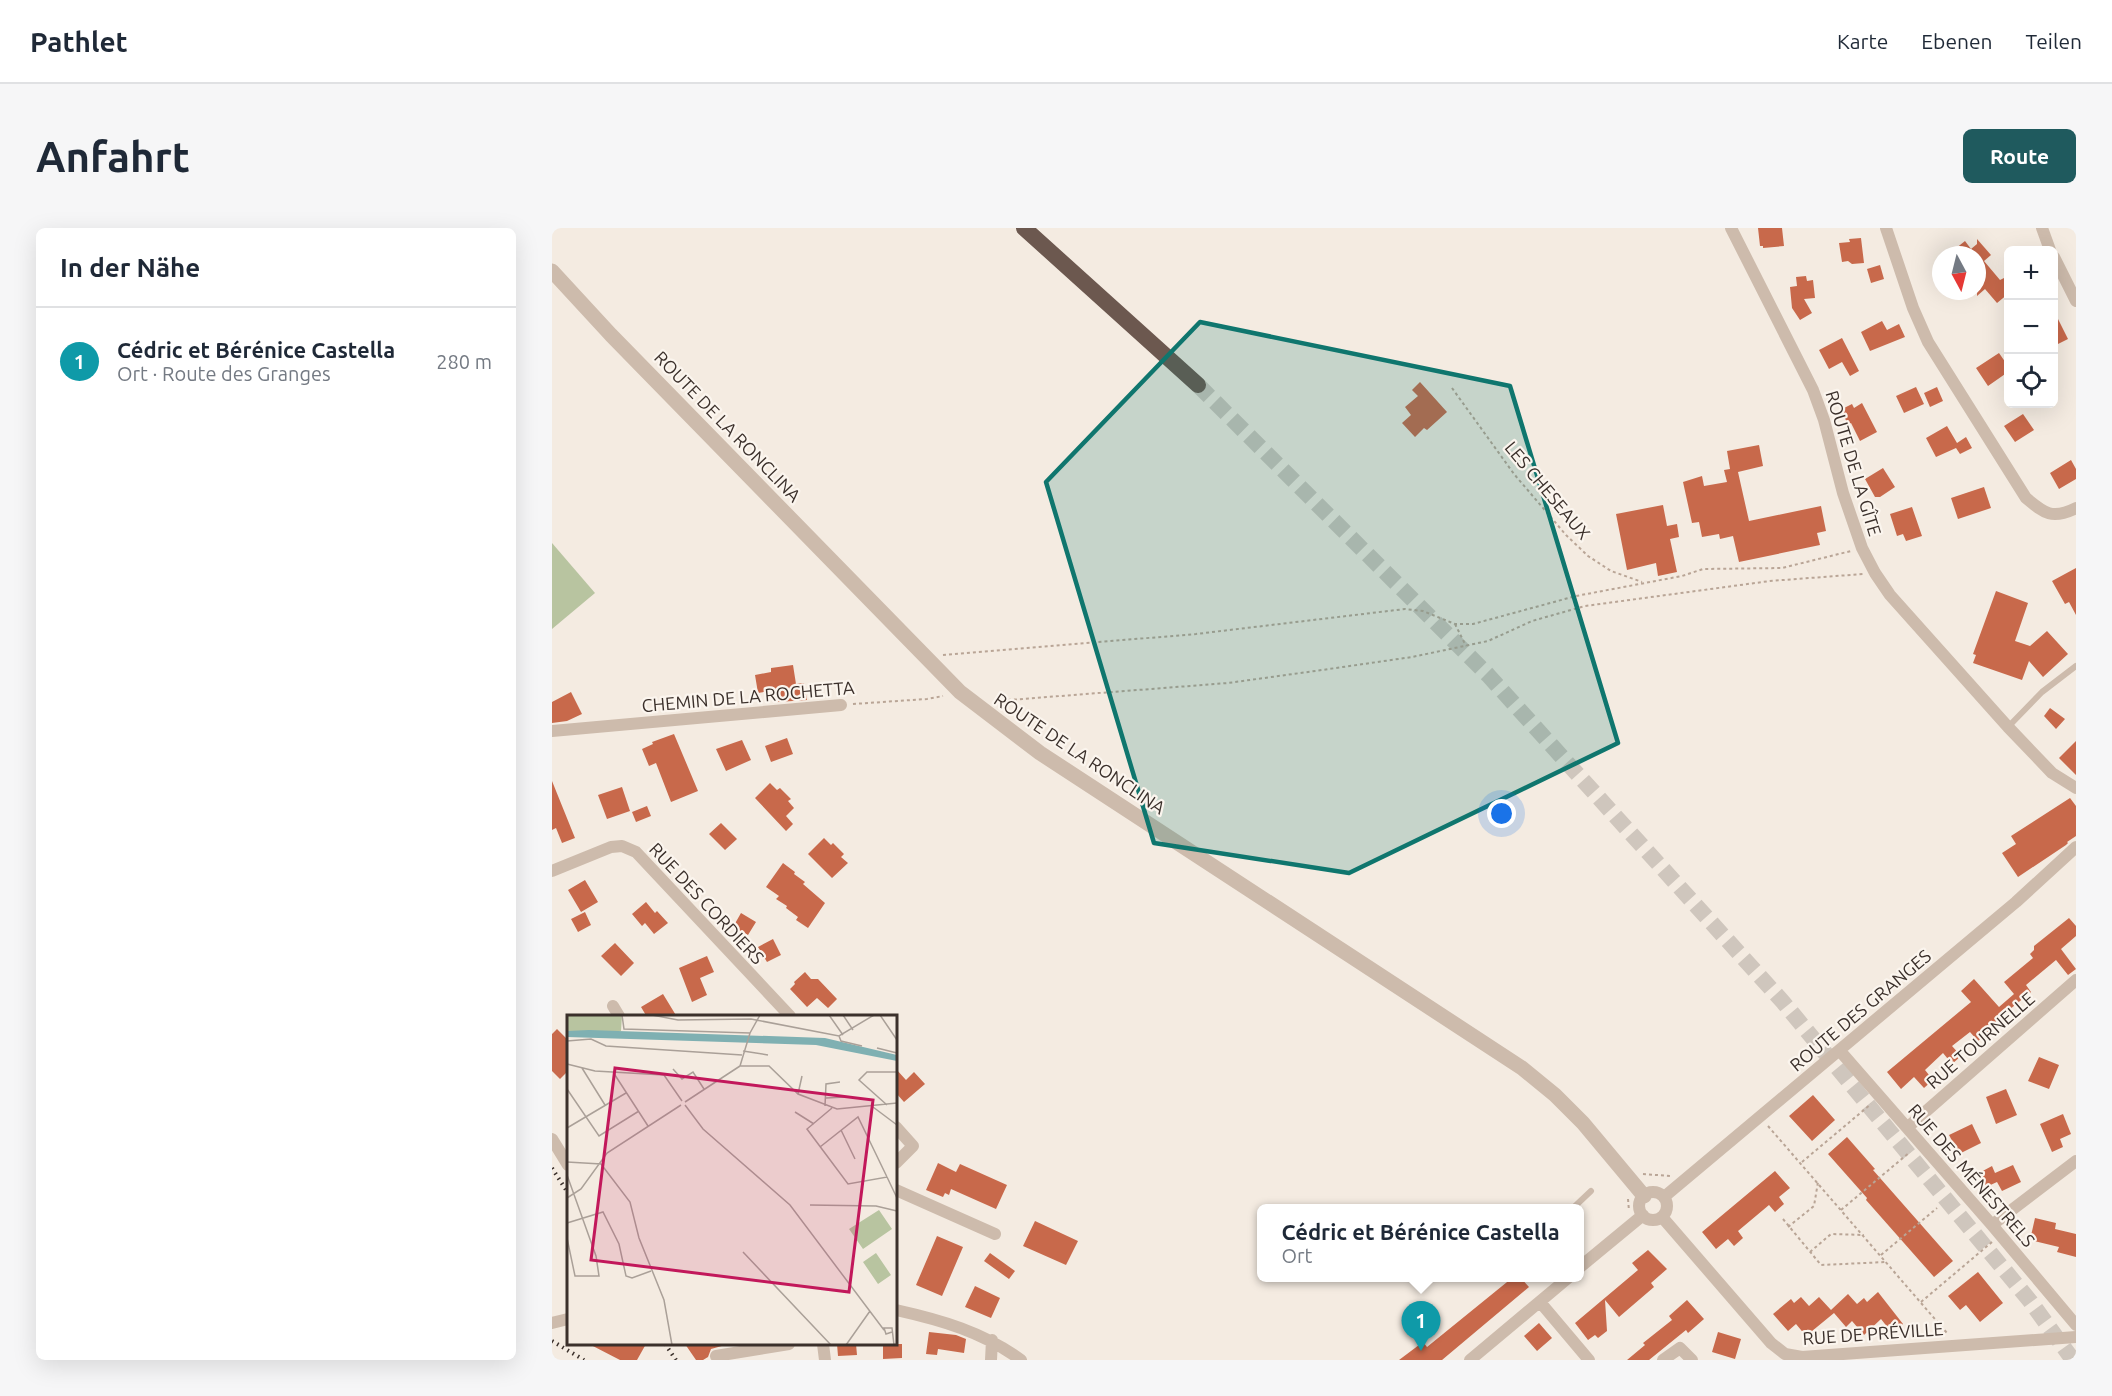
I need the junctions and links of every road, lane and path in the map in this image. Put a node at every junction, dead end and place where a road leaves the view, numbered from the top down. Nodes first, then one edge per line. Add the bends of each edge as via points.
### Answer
1 (1024, 228) edge
2 (1731, 228) edge
3 (1886, 228) edge
4 (2042, 228) edge
5 (2049, 246) edge
6 (2058, 265) edge
7 (552, 271) edge
8 (2076, 301) edge
9 (1198, 385) tunnel mouth
10 (1452, 388) dead end
11 (2076, 508) edge
12 (1862, 548) junction
13 (1875, 573) junction
14 (1645, 584) junction
15 (1455, 624) junction
16 (1466, 646) junction
17 (927, 661) junction
18 (2076, 666) edge
19 (948, 695) dead end
20 (841, 705) joint
21 (978, 707) junction
22 (2008, 727) junction
23 (552, 731) edge
24 (2076, 788) edge
25 (2076, 847) edge
26 (552, 871) edge
27 (2076, 980) edge
28 (788, 1015) edge
29 (1840, 1051) junction
30 (1875, 1100) dead end
31 (1764, 1122) dead end
32 (1908, 1127) junction
33 (897, 1128) edge
34 (552, 1139) edge
35 (1916, 1147) dead end
36 (2076, 1161) edge
37 (897, 1162) edge
38 (1801, 1162) junction
39 (567, 1163) edge
40 (1629, 1180) junction
41 (1818, 1182) junction
42 (1680, 1185) junction
43 (897, 1190) edge
44 (1591, 1191) dead end
45 (1644, 1196) junction
46 (1664, 1197) junction
47 (1578, 1204) edge
48 (1937, 1208) dead end
49 (1841, 1210) junction
50 (1643, 1215) junction
51 (1662, 1217) junction
52 (1783, 1219) dead end
53 (1992, 1225) junction
54 (1788, 1227) junction
55 (995, 1234) dead end
56 (1864, 1235) junction
57 (1995, 1240) dead end
58 (1810, 1252) junction
59 (1881, 1255) junction
60 (1886, 1262) junction
61 (1584, 1264) edge
62 (1559, 1282) edge
63 (1540, 1302) junction
64 (1921, 1302) junction
65 (897, 1310) edge
66 (567, 1319) edge
67 (552, 1323) edge
68 (2076, 1325) edge
69 (2076, 1338) edge
70 (992, 1340) junction
71 (1953, 1340) dead end
72 (783, 1345) edge
73 (823, 1345) edge
74 (716, 1356) dead end
75 (825, 1360) edge
76 (991, 1360) edge
77 (1021, 1360) edge
78 (1470, 1360) edge
79 (1588, 1360) edge
80 (1663, 1360) edge
81 (1692, 1360) edge

1 - 9 highway
2 - 12 street, ROUTE DE LA GÎTE via 1813,390
3 - 11 street via 1928,342 2026,498 2045,513 2066,513
4 - 5 street
6 - 8 street
7 - 17 street, ROUTE DE LA RONCLINA
10 - 14 path, LES CHESEAUX via 1514,474 1566,535 1611,571
12 - 13 street, ROUTE DE LA GÎTE
12 - 14 path via 1782,568 1703,569
13 - 16 path via 1770,581 1585,606
13 - 22 street, ROUTE DE LA GÎTE via 1890,595
14 - 15 path via 1576,596 1473,624
15 - 16 path
15 - 17 path via 1423,611 1405,609 1196,634 945,655
16 - 21 path via 1228,683 984,702
17 - 21 street, ROUTE DE LA RONCLINA
18 - 22 lane via 2042,692
19 - 20 path, CHEMIN DE LA ROCHETTA
20 - 23 street, CHEMIN DE LA ROCHETTA
21 - 40 street, ROUTE DE LA RONCLINA via 1040,753 1521,1068 1555,1095
22 - 24 street, ROUTE DE LA GÎTE via 2052,773
25 - 29 street, ROUTE DES GRANGES
26 - 28 street, RUE DES CORDIERS via 611,848 622,846 636,852
27 - 32 street, RUE TOURNELLE
29 - 32 street, RUE DES MÉNESTRELS
29 - 42 street, ROUTE DES GRANGES
30 - 38 path
31 - 38 path
32 - 53 street, RUE DES MÉNESTRELS
33 - 37 street via 913,1146
34 - 39 street
35 - 49 path
36 - 53 street
38 - 41 path
40 - 42 path via 1637,1173 1673,1176
40 - 45 street, ROUTE DE LA RONCLINA
41 - 49 path
41 - 54 path via 1814,1206
42 - 46 street, ROUTE DES GRANGES
43 - 55 street
44 - 47 lane
45 - 46 street via 1654,1192
45 - 50 street via 1640,1205
46 - 51 street via 1667,1207
48 - 59 path
49 - 56 path
50 - 51 street via 1650,1219
50 - 61 street
51 - 69 street, RUE DE PRÉVILLE via 1771,1343 1785,1354 1802,1357
52 - 54 path
53 - 68 street, RUE DES MÉNESTRELS
54 - 58 path
56 - 58 path via 1831,1234
56 - 59 path
57 - 64 path
58 - 60 path via 1821,1265
59 - 60 path
60 - 64 path
62 - 63 street
63 - 78 street
63 - 79 street
64 - 71 path
65 - 70 street via 942,1321
66 - 67 street
70 - 76 street
70 - 77 street
72 - 74 street
73 - 75 street
80 - 81 street via 1680,1348

